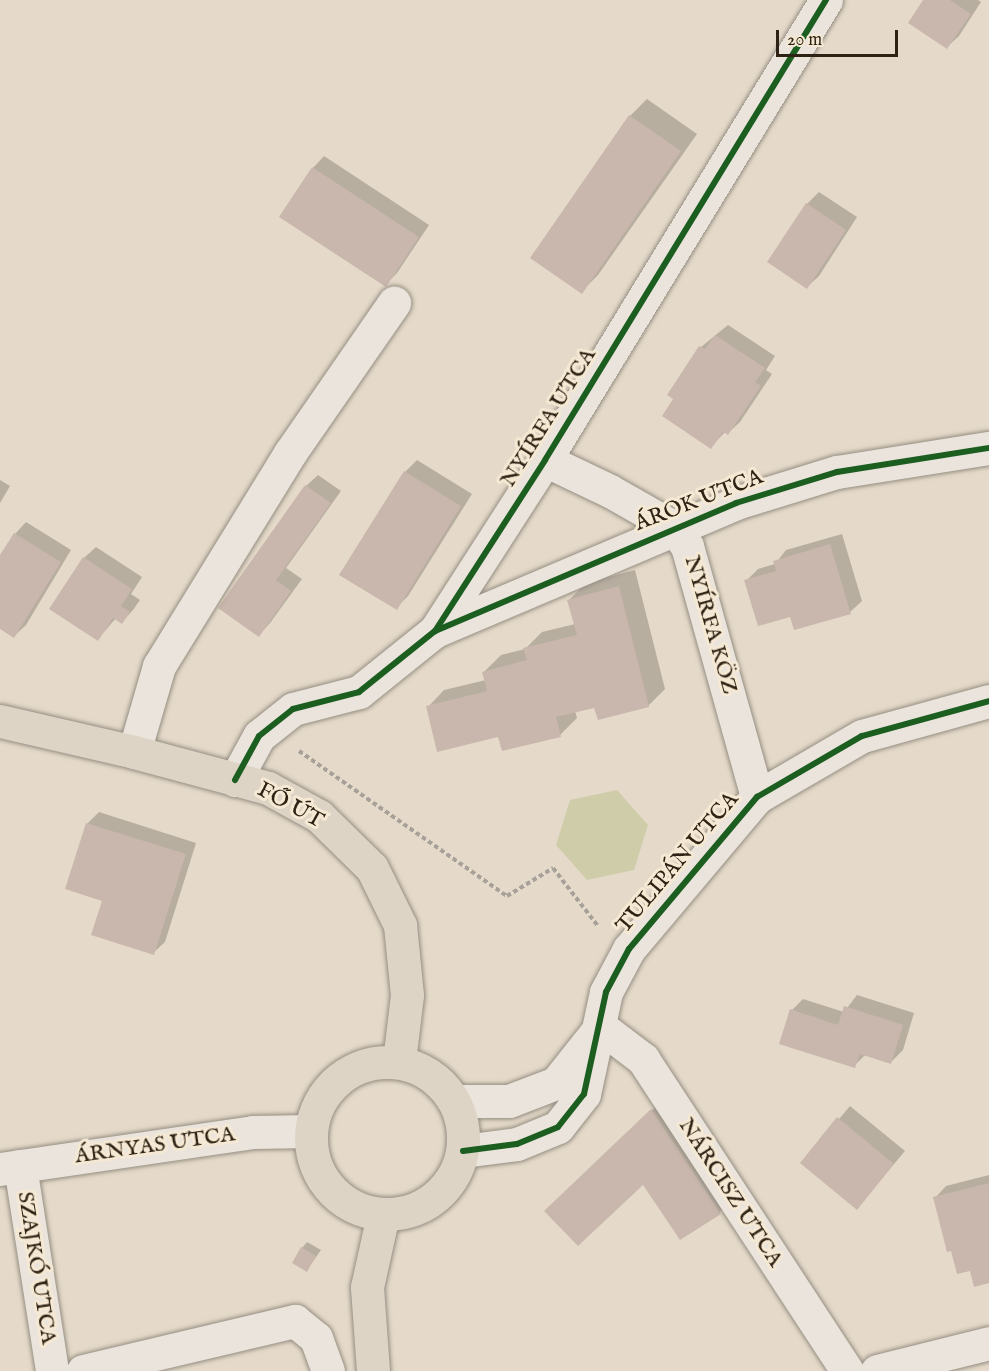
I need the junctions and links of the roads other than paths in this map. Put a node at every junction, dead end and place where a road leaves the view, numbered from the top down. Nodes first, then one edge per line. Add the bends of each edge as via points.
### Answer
1 (826, 0) edge
2 (394, 303) dead end
3 (989, 448) edge
4 (545, 460) junction
5 (674, 527) junction
6 (435, 632) junction
7 (989, 701) edge
8 (0, 721) edge
9 (134, 752) junction
10 (235, 780) junction
11 (757, 796) junction
12 (601, 1027) junction
13 (399, 1061) junction
14 (455, 1101) junction
15 (310, 1131) junction
16 (463, 1151) junction
17 (10, 1167) edge
18 (383, 1215) junction
19 (989, 1343) edge
20 (52, 1371) edge
21 (83, 1371) edge
22 (328, 1371) edge
23 (373, 1371) edge
24 (847, 1371) edge
25 (877, 1371) edge

1 - 4 street, NYÍRFA UTCA
2 - 9 street via 290,453 159,666
3 - 5 street, ÁROK UTCA via 837,472
4 - 5 street, NYÍRFA KÖZ
4 - 6 street, NYÍRFA UTCA
5 - 6 street, ÁROK UTCA
5 - 11 street, NYÍRFA KÖZ via 691,556
6 - 10 street, NYÍRFA UTCA via 359,692 293,709 259,736
7 - 11 street, TULIPÁN UTCA via 862,736
8 - 9 main road, FŐ ÚT
9 - 10 main road, FŐ ÚT
10 - 13 main road, FŐ ÚT via 268,788 319,816 372,868 400,925 407,995
11 - 12 street, TULIPÁN UTCA via 629,949 606,992
12 - 14 street via 556,1083 509,1101
12 - 16 street, TULIPÁN UTCA via 584,1094 558,1127 518,1144
12 - 24 street, NÁRCISZ UTCA via 643,1059
13 - 14 main road via 430,1074
13 - 15 main road via 365,1065 338,1078 319,1102
14 - 16 main road via 463,1126
15 - 17 street, ÁRNYAS UTCA via 254,1132
15 - 18 main road via 311,1152 329,1189 363,1211
16 - 18 main road via 456,1172 434,1197 405,1212
17 - 20 street, SZAJKÓ UTCA
18 - 23 main road via 366,1287
19 - 25 street
21 - 22 street via 295,1322 316,1338

